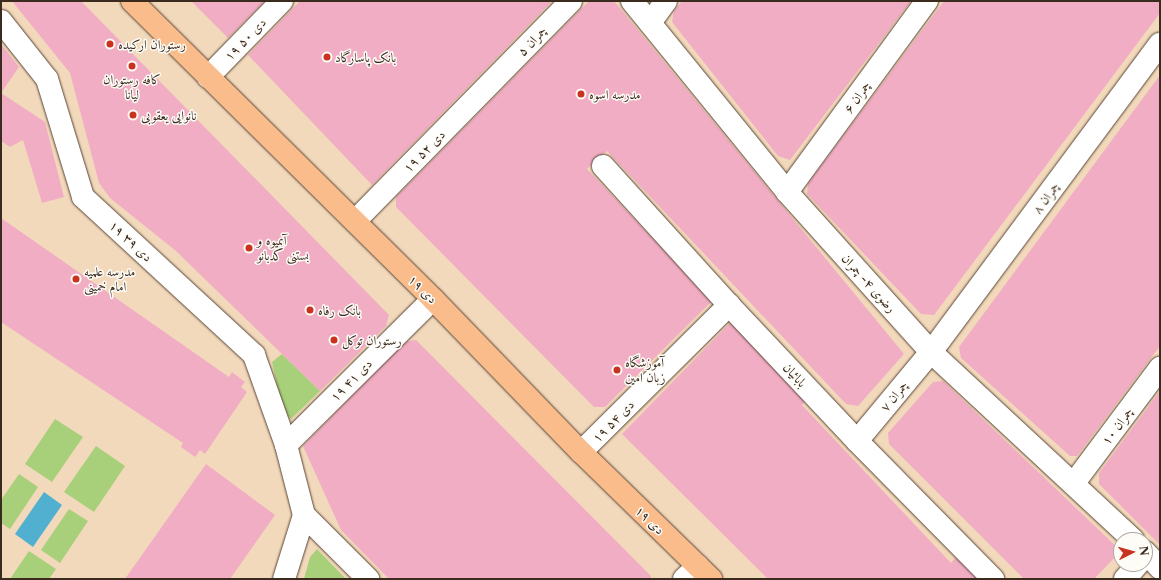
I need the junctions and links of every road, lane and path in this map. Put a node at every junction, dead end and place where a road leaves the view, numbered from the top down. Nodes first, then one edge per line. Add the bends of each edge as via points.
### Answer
1 (132, 1) edge
2 (282, 1) edge
3 (571, 1) edge
4 (632, 1) edge
5 (666, 1) edge
6 (927, 1) edge
7 (1, 21) edge
8 (650, 23) junction
9 (1160, 44) edge
10 (208, 77) junction
11 (493, 81) joint
12 (603, 166) dead end
13 (787, 192) junction
14 (355, 221) junction
15 (433, 299) junction
16 (729, 305) junction
17 (931, 352) junction
18 (1160, 368) edge
19 (857, 441) junction
20 (286, 445) junction
21 (581, 452) junction
22 (1074, 483) junction
23 (304, 515) junction
24 (1122, 532) edge
25 (698, 575) edge
26 (284, 579) edge
27 (368, 579) edge
28 (992, 579) edge

1 - 10 main road, ۱۹ دی
2 - 10 street, ۱۹ دی ۵۰
3 - 11 street, چمران ۵
4 - 8 street, رضوی ۴- چمران
5 - 8 street
6 - 13 street, چمران ۶
7 - 20 street, ۱۹ دی ۳۹ via 46,79 83,197 254,354
8 - 13 street, رضوی ۴- چمران
9 - 17 street, چمران ۸
10 - 14 main road, ۱۹ دی
11 - 14 street, ۱۹ دی ۵۲
12 - 16 street, بابائیان
13 - 17 street, رضوی ۴- چمران
14 - 15 main road, ۱۹ دی
15 - 20 street, ۱۹ دی ۴۱
15 - 21 main road, ۱۹ دی
16 - 19 street, بابائیان
16 - 21 street, ۱۹ دی ۵۴
17 - 19 street, چمران ۷
17 - 22 street, رضوی ۴- چمران
18 - 22 street, چمران ۱۰
19 - 28 street, بابائیان
20 - 23 street, ۱۹ دی ۳۹
21 - 25 main road, ۱۹ دی
22 - 24 street, رضوی ۴- چمران
23 - 26 street
23 - 27 street

